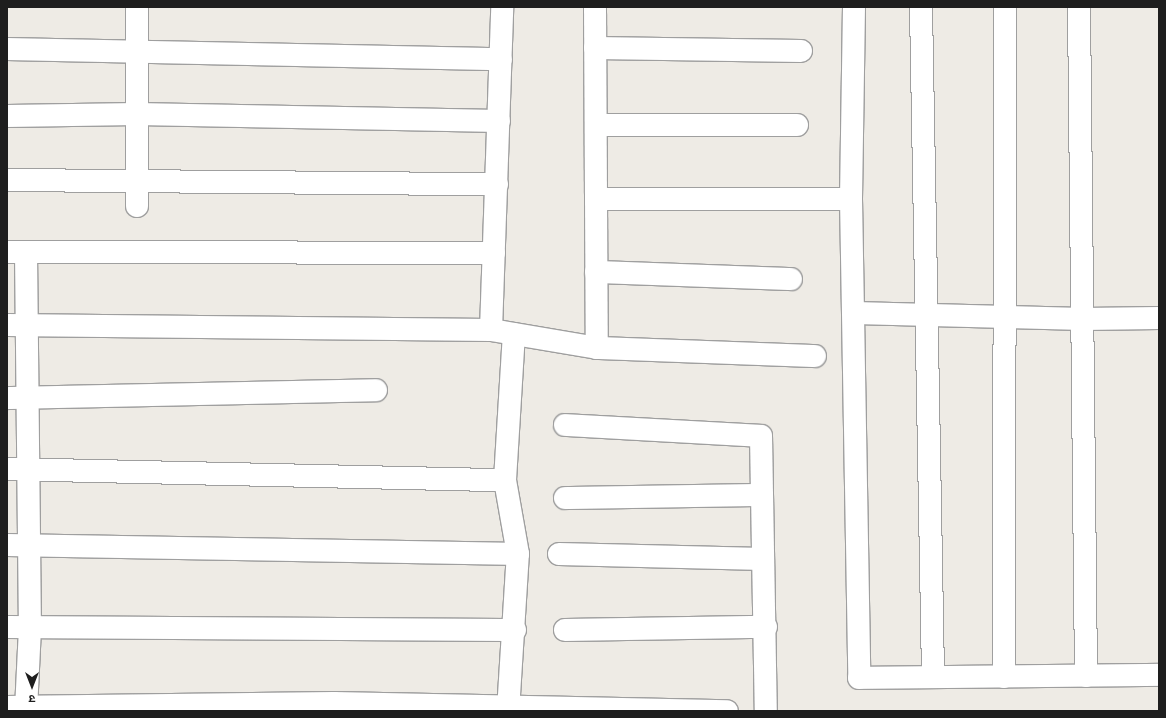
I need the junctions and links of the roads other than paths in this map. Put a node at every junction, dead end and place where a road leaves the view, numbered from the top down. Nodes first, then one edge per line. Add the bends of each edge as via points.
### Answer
1 (137, 7) edge
2 (502, 7) edge
3 (595, 7) edge
4 (854, 7) edge
5 (921, 7) edge
6 (1005, 7) edge
7 (1079, 7) edge
8 (596, 48) junction
9 (7, 49) edge
10 (801, 51) dead end
11 (137, 52) junction
12 (501, 59) junction
13 (137, 114) junction
14 (7, 116) edge
15 (499, 121) junction
16 (596, 124) junction
17 (796, 125) dead end
18 (7, 180) edge
19 (137, 180) junction
20 (497, 184) junction
21 (596, 199) junction
22 (851, 199) junction
23 (137, 206) dead end
24 (17, 252) edge
25 (494, 253) junction
26 (596, 272) junction
27 (791, 279) dead end
28 (855, 313) junction
29 (928, 315) junction
30 (1005, 317) junction
31 (1159, 318) edge
32 (1083, 319) junction
33 (16, 325) edge
34 (491, 330) junction
35 (514, 334) junction
36 (597, 348) junction
37 (815, 356) dead end
38 (376, 390) dead end
39 (17, 398) edge
40 (565, 425) dead end
41 (7, 469) edge
42 (29, 469) junction
43 (505, 480) junction
44 (762, 495) junction
45 (565, 498) dead end
46 (17, 545) edge
47 (518, 554) junction
48 (560, 554) dead end
49 (763, 559) junction
50 (7, 627) edge
51 (766, 627) junction
52 (30, 628) junction
53 (515, 630) junction
54 (565, 630) dead end
55 (1159, 675) edge
56 (1086, 676) junction
57 (933, 677) junction
58 (1004, 677) junction
59 (334, 707) edge
60 (20, 708) edge
61 (508, 708) edge
62 (727, 711) edge
63 (766, 711) edge

1 - 11 street
2 - 12 street
3 - 8 street
4 - 22 street
5 - 29 street
6 - 30 street
7 - 32 street
8 - 10 street
8 - 16 street
9 - 11 street
11 - 12 street
11 - 13 street
12 - 15 street
13 - 14 street
13 - 15 street
13 - 19 street
15 - 20 street
16 - 17 street
16 - 21 street
18 - 19 street
19 - 20 street
19 - 23 street
20 - 25 street
21 - 22 street
21 - 26 street
22 - 28 street
24 - 25 street
24 - 33 street
25 - 34 street
26 - 27 street
26 - 36 street
28 - 29 street
28 - 57 street via 859,678
29 - 30 street
29 - 57 street
30 - 32 street
30 - 58 street
31 - 32 street
32 - 56 street
33 - 34 street
33 - 39 street
34 - 35 street
35 - 36 street
35 - 43 street
36 - 37 street
38 - 39 street
39 - 42 street
40 - 44 street via 762,436
41 - 42 street
42 - 43 street
42 - 46 street
43 - 47 street
44 - 45 street
44 - 49 street
46 - 47 street
46 - 52 street
47 - 53 street
48 - 49 street
49 - 51 street
50 - 52 street
51 - 54 street
51 - 63 street
52 - 53 street
52 - 60 street
53 - 61 street
55 - 56 street
56 - 58 street
57 - 58 street
59 - 60 street
59 - 61 street
61 - 62 street

